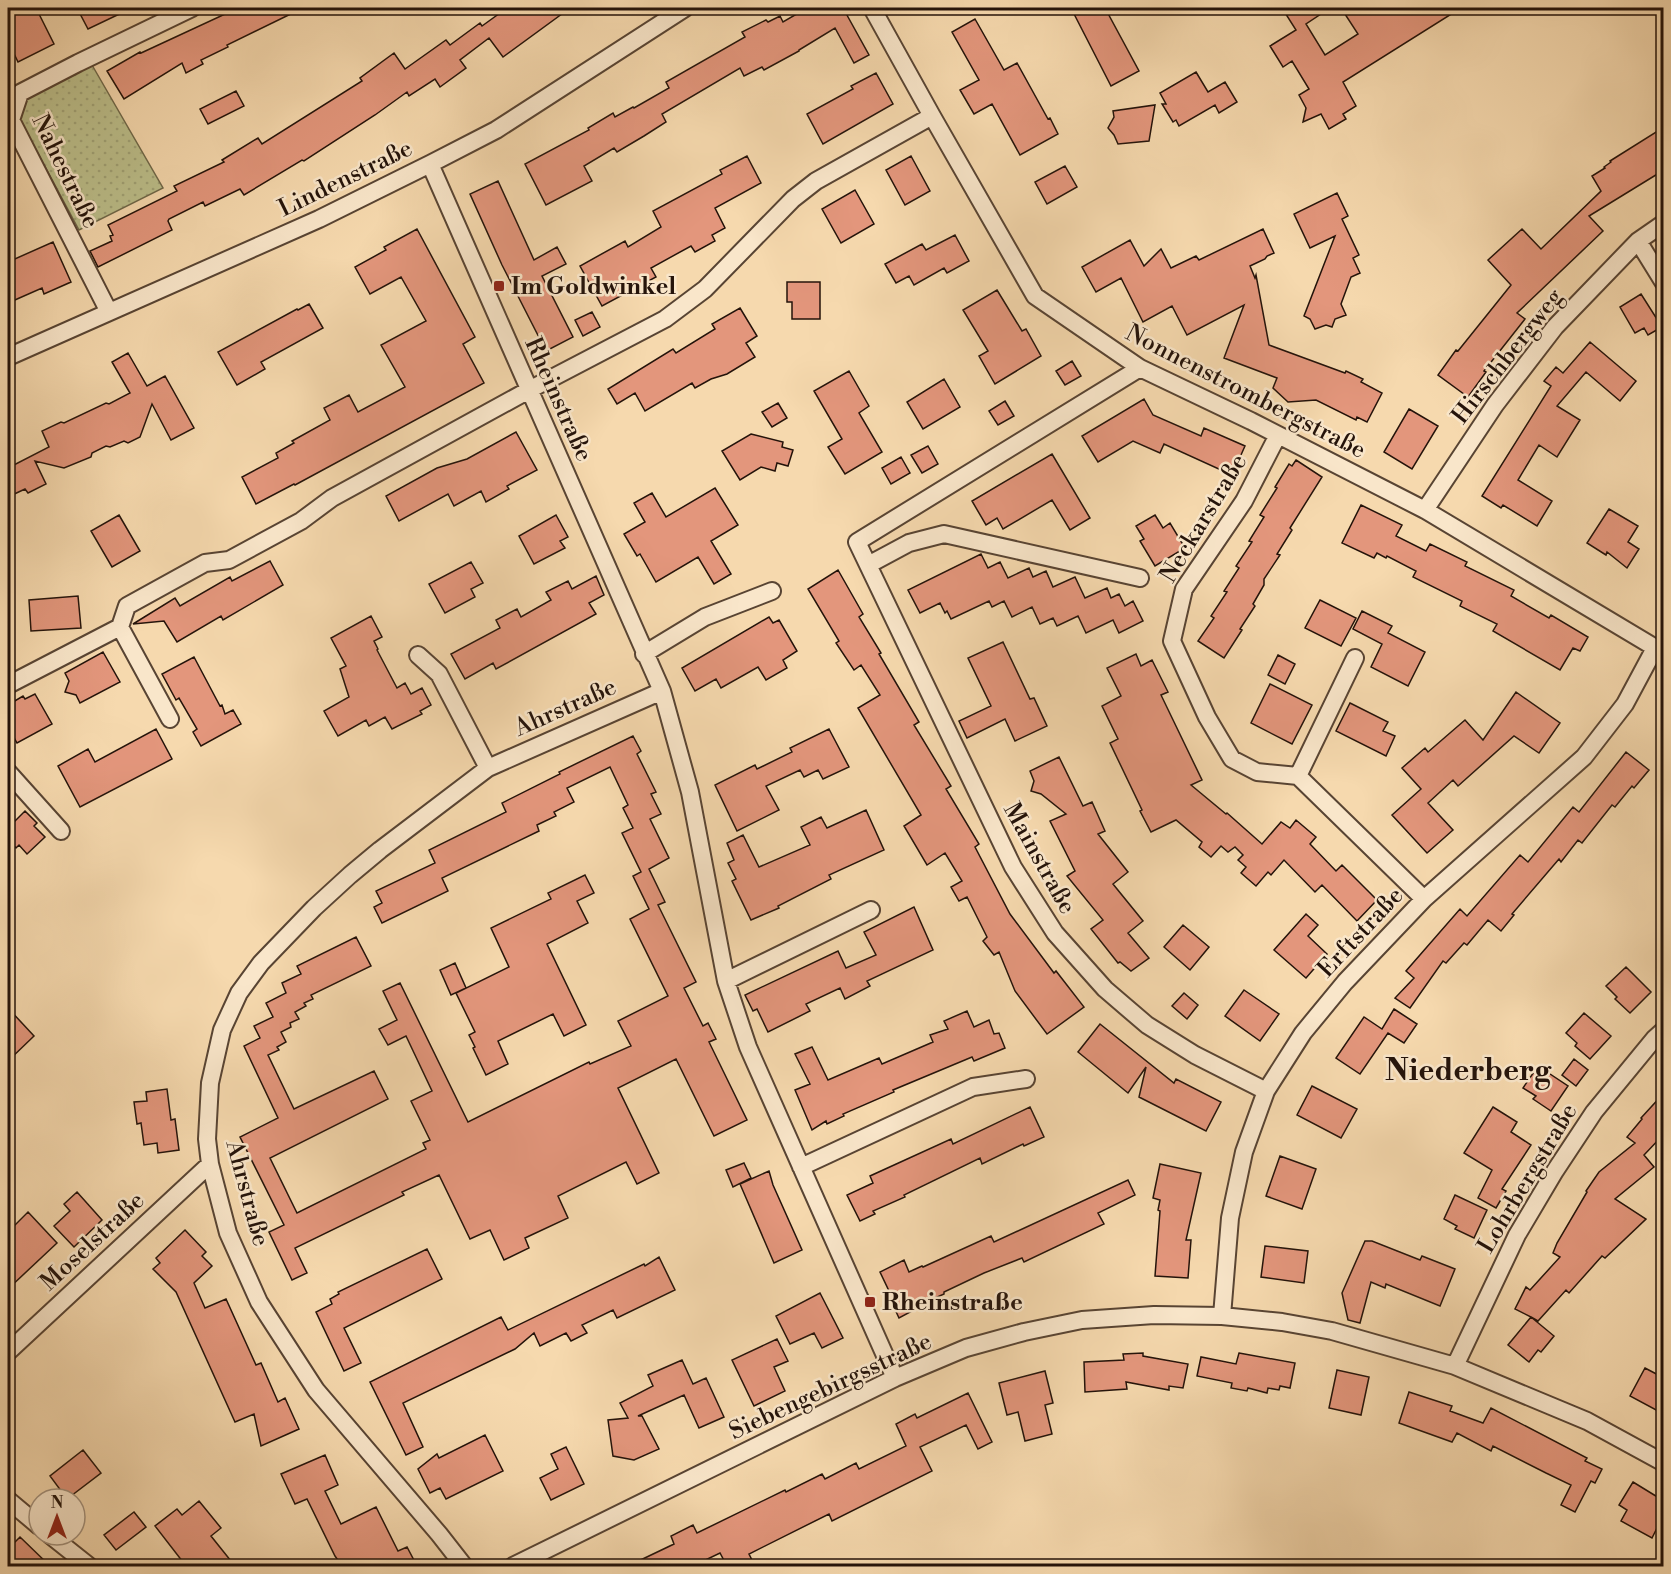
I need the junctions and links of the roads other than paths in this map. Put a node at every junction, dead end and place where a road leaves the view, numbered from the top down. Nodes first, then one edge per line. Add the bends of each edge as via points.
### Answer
1 (192, 8) edge
2 (685, 8) edge
3 (872, 8) edge
4 (932, 116) junction
5 (430, 164) junction
6 (1664, 223) edge
7 (1638, 242) junction
8 (1664, 283) edge
9 (109, 312) junction
10 (8, 357) edge
11 (1140, 368) junction
12 (529, 390) junction
13 (1278, 435) junction
14 (1425, 510) junction
15 (868, 565) junction
16 (1140, 578) dead end
17 (772, 591) dead end
18 (120, 627) junction
19 (1659, 650) edge
20 (644, 654) junction
21 (418, 655) dead end
22 (1355, 658) dead end
23 (8, 686) edge
24 (662, 691) junction
25 (170, 719) dead end
26 (488, 768) junction
27 (8, 772) edge
28 (1298, 776) junction
29 (61, 831) dead end
30 (1424, 899) junction
31 (871, 910) dead end
32 (726, 981) junction
33 (1664, 1030) edge
34 (1026, 1079) dead end
35 (1266, 1091) junction
36 (210, 1164) junction
37 (801, 1167) junction
38 (1222, 1316) junction
39 (8, 1352) edge
40 (1455, 1366) junction
41 (895, 1378) junction
42 (1664, 1463) edge
43 (8, 1500) edge
44 (27, 1516) edge
45 (65, 1547) edge
46 (89, 1566) edge
47 (464, 1566) edge
48 (513, 1566) edge

1 - 9 street, Nahestraße via 20,93 11,120
2 - 5 street, Lindenstraße via 496,130
3 - 4 street, Nonnenstrombergstraße
4 - 11 street, Nonnenstrombergstraße via 1035,296
4 - 12 street via 816,181 793,199 705,289 665,319
5 - 9 street, Lindenstraße via 319,219
5 - 12 street, Rheinstraße
6 - 7 street, Hirschbergweg
7 - 8 street
7 - 14 street, Hirschbergweg via 1555,327 1495,405
9 - 10 street, Lindenstraße
11 - 13 street, Nonnenstrombergstraße
11 - 15 street, Mainstraße via 857,542
12 - 18 street via 332,498 301,521 229,560 205,563 127,606
12 - 20 street, Rheinstraße
13 - 14 street, Nonnenstrombergstraße
13 - 28 street, Neckarstraße via 1244,501 1184,589 1172,641 1207,717 1232,759 1257,772
14 - 19 street, Nonnenstrombergstraße
15 - 16 street via 909,543 944,534
15 - 35 street, Mainstraße via 1013,867 1055,933 1105,989 1147,1026
17 - 20 street via 705,617
18 - 23 street
18 - 25 street
19 - 30 street, Erftstraße via 1625,704 1584,757
20 - 24 street, Rheinstraße
21 - 26 street via 439,674
22 - 28 street
24 - 26 street, Ahrstraße
24 - 32 street, Rheinstraße via 690,792
26 - 36 street, Ahrstraße via 350,875 261,963 239,993 222,1030 210,1083
27 - 29 street
28 - 30 street
30 - 35 street, Erftstraße via 1345,982 1303,1033
31 - 32 street
32 - 37 street, Rheinstraße via 748,1047
33 - 40 street, Lohrbergstraße via 1594,1112 1555,1171 1517,1235
34 - 37 street via 974,1087
35 - 38 street, Erftstraße via 1244,1152 1230,1218
36 - 39 street, Moselstraße
36 - 47 street, Ahrstraße via 228,1233 259,1302 316,1390
37 - 41 street, Rheinstraße
38 - 40 street, Siebengebirgsstraße via 1332,1331
38 - 41 street, Siebengebirgsstraße via 1082,1320 966,1348
40 - 42 street, Siebengebirgsstraße via 1587,1421
41 - 48 street, Siebengebirgsstraße
43 - 44 street
45 - 46 street

